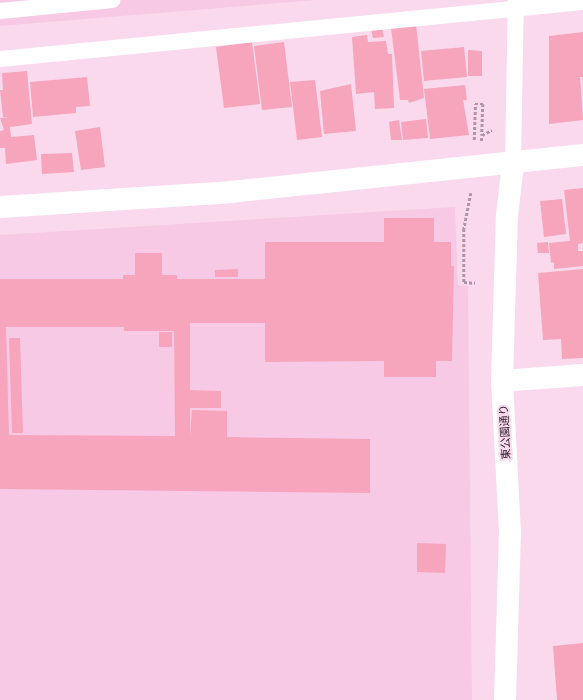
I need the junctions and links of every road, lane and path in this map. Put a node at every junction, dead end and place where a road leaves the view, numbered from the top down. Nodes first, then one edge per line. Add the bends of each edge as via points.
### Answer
1 (112, 0) edge
2 (79, 2) edge
3 (583, 2) edge
4 (516, 4) edge
5 (0, 11) edge
6 (0, 59) edge
7 (482, 135) dead end
8 (474, 140) dead end
9 (583, 155) edge
10 (513, 164) junction
11 (0, 207) edge
12 (464, 230) dead end
13 (475, 282) dead end
14 (583, 375) edge
15 (502, 380) junction
16 (505, 700) edge

1 - 2 lane
2 - 5 lane
3 - 4 lane
4 - 6 lane
4 - 10 lane
7 - 8 path via 483,104 475,104
9 - 10 street
10 - 11 street via 230,192
10 - 15 street, 東公園通り via 507,216
12 - 13 path via 464,282
14 - 15 street
15 - 16 street, 東公園通り via 510,533

